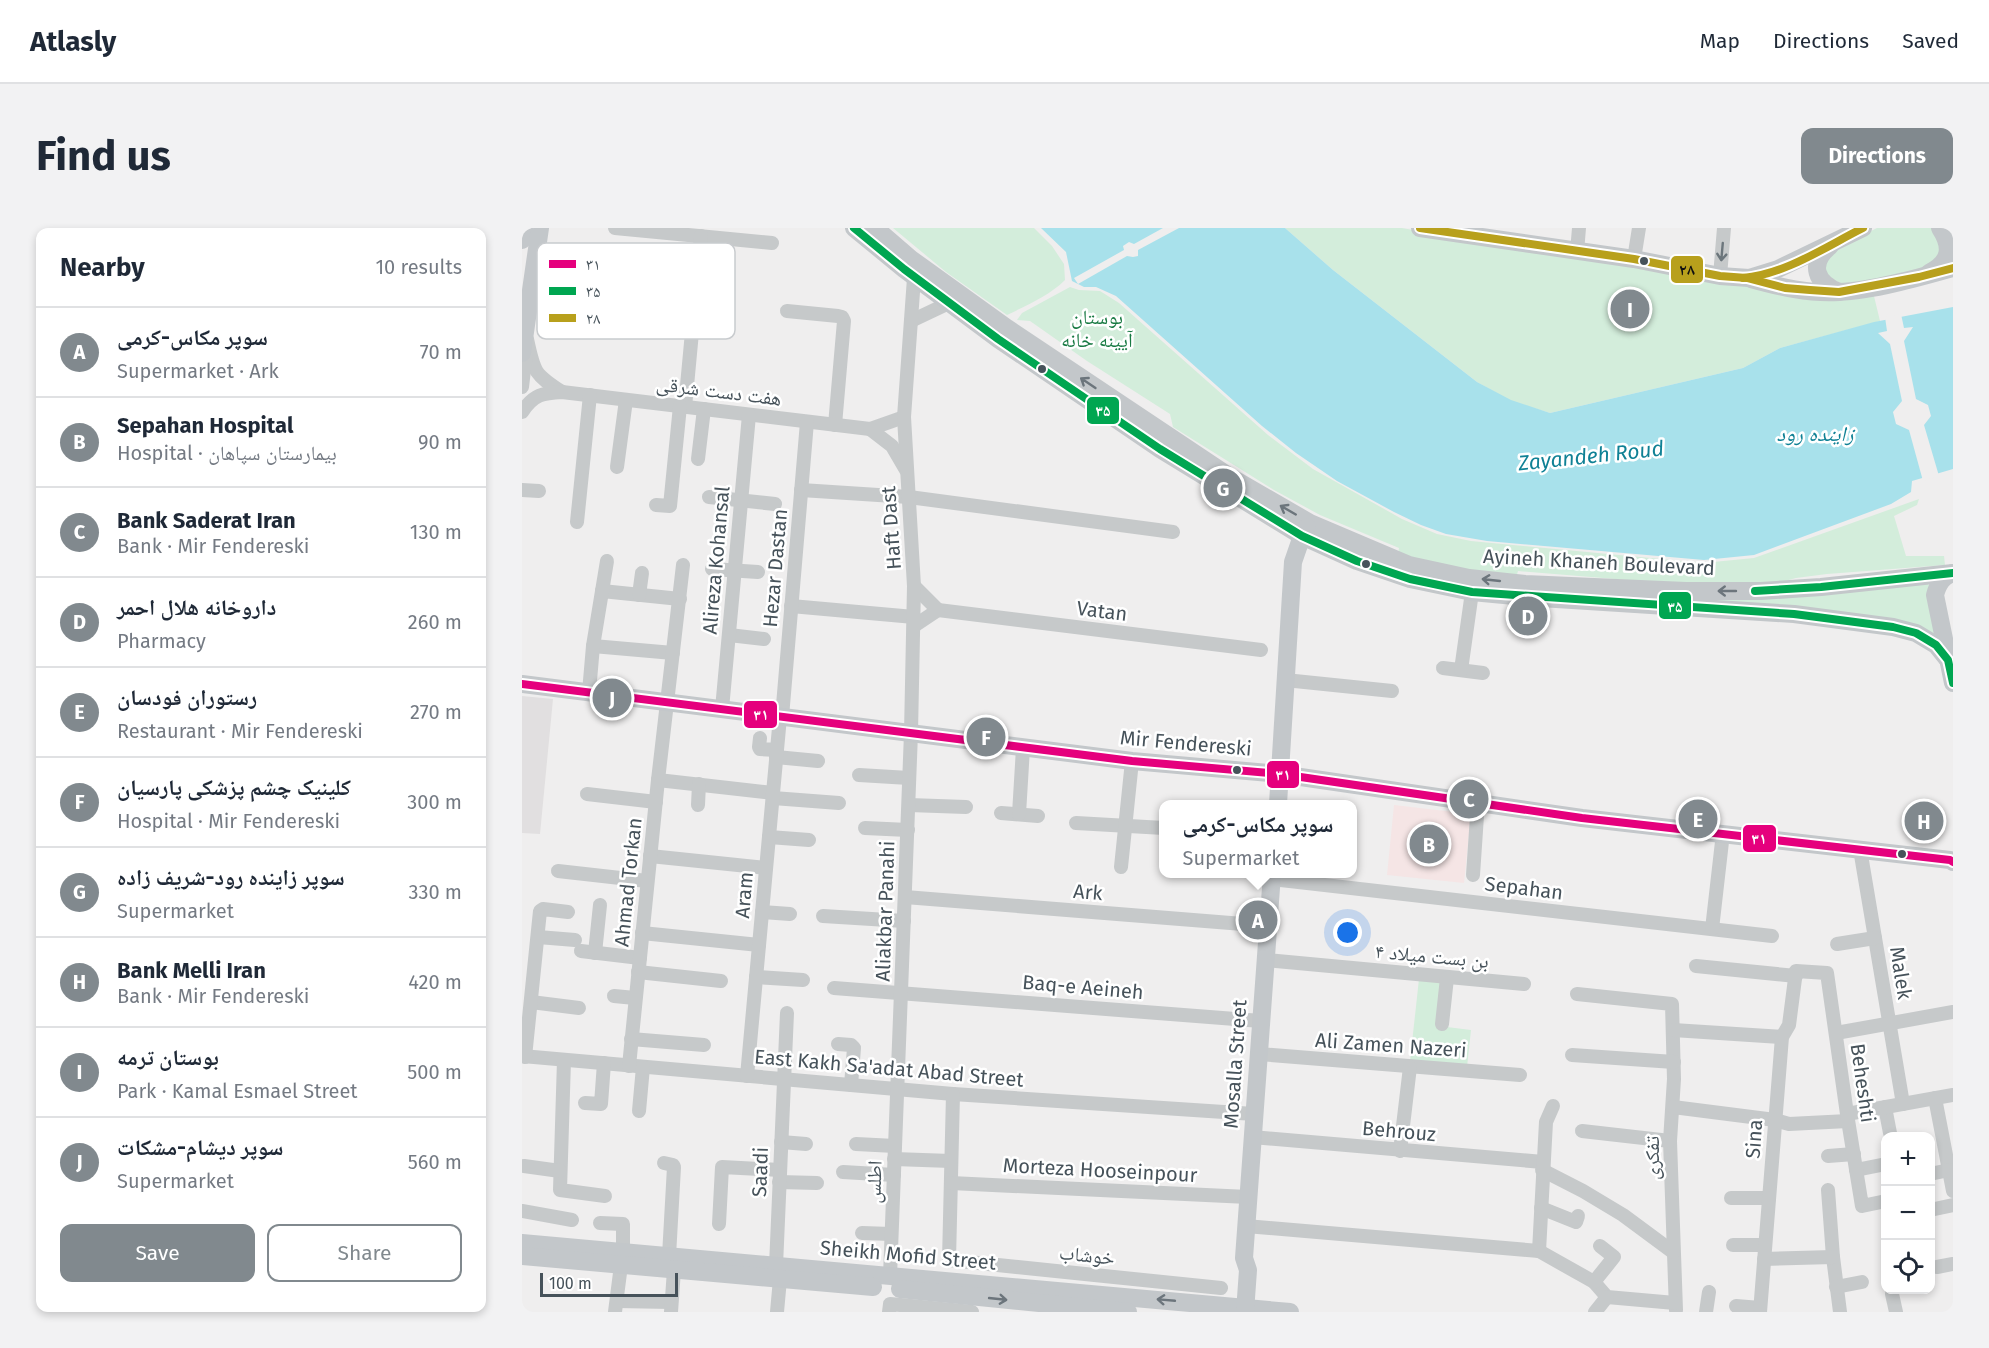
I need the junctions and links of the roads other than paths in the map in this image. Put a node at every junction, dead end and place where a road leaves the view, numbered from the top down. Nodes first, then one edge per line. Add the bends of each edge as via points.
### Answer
1 (524, 228) edge
2 (540, 228) edge
3 (615, 228) edge
4 (854, 228) edge
5 (875, 228) edge
6 (1420, 228) edge
7 (1579, 228) edge
8 (1639, 228) edge
9 (1724, 228) edge
10 (1863, 228) edge
11 (1940, 228) edge
12 (701, 236) junction
13 (522, 240) edge
14 (1838, 240) junction
15 (538, 243) edge
16 (700, 243) edge
17 (772, 243) dead end
18 (537, 250) edge
19 (1577, 252) junction
20 (1634, 259) junction
21 (1953, 268) edge
22 (1720, 276) junction
23 (1919, 277) junction
24 (914, 278) junction
25 (1747, 278) junction
26 (1839, 292) junction
27 (949, 303) junction
28 (787, 311) dead end
29 (911, 321) junction
30 (690, 339) edge
31 (525, 340) edge
32 (522, 387) edge
33 (562, 392) junction
34 (590, 395) junction
35 (626, 400) junction
36 (683, 407) junction
37 (704, 409) junction
38 (522, 412) edge
39 (749, 415) junction
40 (903, 417) junction
41 (807, 422) junction
42 (835, 425) junction
43 (870, 429) junction
44 (698, 459) dead end
45 (617, 467) dead end
46 (907, 472) junction
47 (522, 490) edge
48 (801, 490) junction
49 (539, 491) dead end
50 (710, 497) dead end
51 (909, 497) junction
52 (741, 501) junction
53 (775, 504) dead end
54 (656, 505) dead end
55 (577, 522) dead end
56 (1306, 529) junction
57 (1173, 532) dead end
58 (607, 561) dead end
59 (683, 565) dead end
60 (712, 569) dead end
61 (735, 570) junction
62 (642, 573) dead end
63 (758, 573) dead end
64 (1953, 573) edge
65 (1953, 585) edge
66 (914, 586) junction
67 (598, 587) junction
68 (1472, 592) junction
69 (639, 595) junction
70 (1599, 595) junction
71 (680, 599) junction
72 (791, 606) junction
73 (938, 610) junction
74 (1938, 610) junction
75 (914, 622) junction
76 (729, 636) junction
77 (764, 639) dead end
78 (593, 646) junction
79 (1261, 650) dead end
80 (673, 653) junction
81 (1948, 660) junction
82 (1443, 668) dead end
83 (1461, 670) junction
84 (1483, 673) dead end
85 (1285, 680) junction
86 (1953, 683) edge
87 (522, 684) edge
88 (1392, 691) dead end
89 (589, 692) junction
90 (668, 702) junction
91 (722, 709) junction
92 (781, 717) junction
93 (911, 734) junction
94 (760, 738) dead end
95 (1023, 748) junction
96 (777, 753) junction
97 (818, 761) dead end
98 (1132, 761) junction
99 (1280, 774) junction
100 (859, 775) dead end
101 (909, 778) junction
102 (658, 780) junction
103 (699, 784) junction
104 (587, 794) dead end
105 (773, 795) junction
106 (1278, 800) edge
107 (1478, 801) junction
108 (656, 802) junction
109 (839, 803) dead end
110 (698, 805) dead end
111 (909, 805) junction
112 (966, 807) dead end
113 (1001, 813) dead end
114 (1018, 814) junction
115 (1038, 816) dead end
116 (1076, 823) dead end
117 (1125, 826) junction
118 (865, 828) dead end
119 (1159, 828) edge
120 (908, 830) junction
121 (1723, 833) junction
122 (769, 837) junction
123 (809, 840) dead end
124 (1860, 849) junction
125 (650, 856) junction
126 (1952, 860) edge
127 (1121, 867) dead end
128 (766, 868) junction
129 (558, 871) dead end
130 (1473, 875) dead end
131 (1272, 878) edge
132 (1289, 878) edge
133 (647, 881) junction
134 (905, 897) junction
135 (600, 905) dead end
136 (568, 912) dead end
137 (762, 912) junction
138 (790, 914) dead end
139 (823, 916) dead end
140 (904, 921) junction
141 (1268, 926) junction
142 (1712, 929) junction
143 (642, 933) junction
144 (1772, 936) dead end
145 (1875, 938) junction
146 (538, 942) junction
147 (1837, 944) dead end
148 (759, 945) junction
149 (522, 946) edge
150 (584, 948) junction
151 (1266, 960) junction
152 (639, 965) junction
153 (1696, 966) dead end
154 (1796, 973) junction
155 (756, 977) junction
156 (1447, 978) junction
157 (803, 980) dead end
158 (721, 981) dead end
159 (1524, 984) dead end
160 (834, 988) dead end
161 (901, 992) junction
162 (1577, 994) dead end
163 (614, 996) dead end
164 (635, 998) junction
165 (531, 1002) junction
166 (579, 1008) dead end
167 (1953, 1012) edge
168 (787, 1013) dead end
169 (1261, 1021) junction
170 (1442, 1024) dead end
171 (1890, 1024) junction
172 (1673, 1030) junction
173 (1836, 1033) junction
174 (1782, 1037) junction
175 (631, 1039) junction
176 (837, 1044) dead end
177 (704, 1045) dead end
178 (1259, 1054) junction
179 (1572, 1055) dead end
180 (524, 1056) edge
181 (564, 1060) junction
182 (1674, 1062) junction
183 (604, 1064) junction
184 (628, 1066) junction
185 (1410, 1066) junction
186 (643, 1067) junction
187 (1520, 1075) dead end
188 (747, 1076) junction
189 (783, 1079) junction
190 (851, 1085) junction
191 (897, 1089) junction
192 (953, 1094) junction
193 (1953, 1095) edge
194 (1935, 1098) junction
195 (585, 1103) dead end
196 (1903, 1104) junction
197 (1553, 1106) dead end
198 (1672, 1107) junction
199 (1885, 1107) junction
200 (639, 1110) dead end
201 (1254, 1114) junction
202 (1848, 1118) junction
203 (1775, 1120) junction
204 (1582, 1131) dead end
205 (1890, 1132) edge
206 (1252, 1137) junction
207 (1670, 1141) junction
208 (781, 1142) junction
209 (806, 1144) dead end
210 (856, 1144) dead end
211 (1400, 1151) junction
212 (894, 1152) junction
213 (1854, 1154) junction
214 (1828, 1156) dead end
215 (951, 1161) junction
216 (664, 1163) dead end
217 (1881, 1165) edge
218 (524, 1166) dead end
219 (1543, 1166) junction
220 (1856, 1170) junction
221 (1949, 1170) junction
222 (560, 1171) junction
223 (843, 1172) dead end
224 (1935, 1173) edge
225 (894, 1175) junction
226 (780, 1176) junction
227 (817, 1183) dead end
228 (951, 1183) junction
229 (1828, 1190) dead end
230 (1953, 1191) edge
231 (605, 1196) dead end
232 (1248, 1197) junction
233 (1731, 1198) dead end
234 (1769, 1198) junction
235 (1881, 1202) edge
236 (1953, 1205) edge
237 (1541, 1208) junction
238 (1935, 1209) edge
239 (522, 1211) edge
240 (1578, 1216) dead end
241 (572, 1220) dead end
242 (600, 1223) dead end
243 (719, 1224) dead end
244 (764, 1224) dead end
245 (778, 1225) junction
246 (1246, 1226) junction
247 (862, 1233) dead end
248 (891, 1234) junction
249 (522, 1243) edge
250 (1733, 1245) dead end
251 (1600, 1246) dead end
252 (1539, 1251) junction
253 (1673, 1251) junction
254 (1765, 1252) junction
255 (522, 1256) edge
256 (1833, 1257) junction
257 (622, 1258) junction
258 (671, 1263) junction
259 (1953, 1264) edge
260 (1937, 1267) dead end
261 (778, 1272) junction
262 (1066, 1272) junction
263 (1594, 1282) junction
264 (1862, 1282) dead end
265 (1836, 1287) junction
266 (1221, 1288) dead end
267 (890, 1291) edge
268 (1708, 1292) dead end
269 (1892, 1294) dead end
270 (1607, 1297) junction
271 (1060, 1303) edge
272 (616, 1306) edge
273 (1736, 1306) dead end
274 (671, 1307) edge
275 (1676, 1308) edge
276 (1239, 1309) edge
277 (1760, 1310) edge
278 (954, 1311) edge
279 (777, 1312) edge
280 (972, 1312) edge
281 (1128, 1312) edge
282 (1290, 1312) edge
283 (1595, 1312) edge
284 (1706, 1312) edge
285 (1840, 1312) edge
286 (1896, 1312) edge

1 - 13 main road
2 - 15 main road
3 - 12 street
4 - 24 main road, Ayineh Khaneh Boulevard
56 -> 5 main road, Ayineh Khaneh Boulevard via 1006,328
6 - 19 main road
7 - 19 street
8 - 20 street
9 -> 22 street
10 - 14 main road
11 - 23 main road via 1947,243 1946,259 1938,268
12 - 16 street
12 - 17 street
14 - 25 main road via 1778,269
14 - 26 main road via 1823,252 1817,264 1824,284
18 - 31 main road
19 - 20 main road
20 - 22 main road
21 - 23 main road
22 - 25 main road
23 - 26 main road
24 - 27 main road, Ayineh Khaneh Boulevard
24 - 29 street, Haft Dast
25 - 26 main road via 1785,288
27 - 29 street
27 - 56 main road, Ayineh Khaneh Boulevard via 1160,449
28 - 42 street via 837,316 844,321
29 - 40 street, Haft Dast
30 - 36 street
31 - 32 street
31 - 33 street via 538,375
33 - 34 street, هفت دست شرقی
33 - 38 street via 542,393
34 - 35 street, هفت دست شرقی
34 - 55 street
35 - 36 street, هفت دست شرقی
35 - 45 street
36 - 37 street, هفت دست شرقی
36 - 54 street via 670,506
37 - 39 street, هفت دست شرقی
37 - 44 street
39 - 41 street, هفت دست شرقی
39 - 52 street, Alireza Kohansal
40 - 43 street
40 - 46 street, Haft Dast
41 - 42 street, هفت دست شرقی
41 - 48 street, Hezar Dastan
42 - 43 street, هفت دست شرقی
43 - 46 street via 892,447
46 - 51 street, Haft Dast
47 - 49 street
48 - 51 street
48 - 72 street, Hezar Dastan
50 - 52 street
51 - 57 street
51 - 66 street, Haft Dast
52 - 53 street
52 - 61 street, Alireza Kohansal
56 - 68 main road, Ayineh Khaneh Boulevard via 1357,561 1410,579
70 -> 56 main road, Ayineh Khaneh Boulevard via 1469,578 1409,565
56 - 85 main road via 1293,562
58 - 67 street
59 - 71 street, Ahmad Torkan
60 - 61 street
61 - 63 street
61 - 76 street, Alireza Kohansal
62 - 69 street
64 -> 70 main road, Ayineh Khaneh Boulevard via 1761,591
64 - 74 main road via 1938,585
65 - 74 main road via 1941,596
66 - 73 street
66 - 75 street, Haft Dast
67 - 69 street
67 - 78 street
68 - 70 main road, Ayineh Khaneh Boulevard
68 - 83 street
69 - 71 street
70 - 81 main road, Ayineh Khaneh Boulevard via 1893,627 1916,633 1936,645
71 - 80 street, Ahmad Torkan
72 - 75 street
72 - 92 street, Hezar Dastan
73 - 75 street
73 - 79 street, Vatan
74 - 81 main road
75 - 93 street, Haft Dast
76 - 77 street
76 - 91 street, Alireza Kohansal
78 - 80 street
78 - 89 street
80 - 90 street, Ahmad Torkan
81 - 86 main road
82 - 83 street
83 - 84 street
85 - 88 street
85 - 99 main road
87 - 89 main road, Mir Fendereski
89 - 90 main road, Mir Fendereski
90 - 91 main road, Mir Fendereski
90 - 102 street, Ahmad Torkan
91 - 92 main road, Mir Fendereski
92 - 93 main road, Mir Fendereski
92 - 96 street, Aram
93 - 95 main road, Mir Fendereski
93 - 101 street, Aliakbar Panahi
94 - 96 street via 760,749
95 - 98 main road, Mir Fendereski
95 - 114 street
96 - 97 street
96 - 105 street, Aram
98 - 99 main road, Mir Fendereski
98 - 117 street
99 - 106 main road
99 - 107 main road, Mir Fendereski
100 - 101 street
101 - 111 street, Aliakbar Panahi
102 - 103 street
102 - 108 street, Ahmad Torkan
103 - 105 street
103 - 110 street
104 - 108 street
105 - 109 street
105 - 122 street, Aram
107 - 121 main road, Mir Fendereski via 1582,818
107 - 130 street
108 - 125 street, Ahmad Torkan
111 - 112 street
111 - 120 street, Aliakbar Panahi
113 - 114 street
114 - 115 street
116 - 117 street
117 - 119 street
117 - 127 street
118 - 120 street
120 - 134 street, Aliakbar Panahi
121 - 124 main road, Mir Fendereski
121 - 142 street
122 - 123 street
122 - 128 street, Aram
124 - 126 main road, Mir Fendereski
124 - 145 street, Malek
125 - 128 street
125 - 133 street, Ahmad Torkan
128 - 137 street, Aram
129 - 133 street
131 - 141 main road, Mosalla Street
132 - 142 street, Sepahan
133 - 143 street, Ahmad Torkan
134 - 140 street, Aliakbar Panahi
134 - 141 street, Ark
135 - 150 street
136 - 146 street via 541,910
137 - 138 street
137 - 148 street, Aram
139 - 140 street
140 - 161 street, Aliakbar Panahi
141 - 151 main road, Mosalla Street
142 - 144 street, Sepahan
143 - 148 street
143 - 152 street, Ahmad Torkan
145 - 147 street
145 - 171 street, Malek
146 - 149 street
146 - 150 street
146 - 165 street
148 - 155 street, Aram
150 - 152 street
151 - 156 street, بن بست میلاد ۴
151 - 169 main road, Mosalla Street
152 - 158 street
152 - 164 street, Ahmad Torkan
153 - 154 street
154 - 173 street, Beheshti via 1827,973
154 - 174 street, Sina via 1789,1025
155 - 157 street
155 - 188 street, Aram
156 - 159 street, بن بست میلاد ۴
156 - 170 street
160 - 161 street, Baq-e Aeineh
161 - 169 street, Baq-e Aeineh
161 - 191 street, Aliakbar Panahi
162 - 172 street, تفکری via 1672,1004
163 - 164 street
164 - 175 street, Ahmad Torkan
165 - 166 street
165 - 180 street
167 - 171 street
168 - 189 street, Saadi via 792,1032
169 - 178 main road, Mosalla Street
171 - 173 street
171 - 196 street, Malek
172 - 174 street
172 - 182 street, تفکری
173 - 202 street, Beheshti
174 - 203 street, Sina
175 - 177 street
175 - 184 street, Ahmad Torkan
176 - 190 street via 854,1047
178 - 185 street, Ali Zamen Nazeri
178 - 201 main road, Mosalla Street
179 - 182 street
180 - 181 street, East Kakh Sa'adat Abad Street
181 - 183 street, East Kakh Sa'adat Abad Street
181 - 222 street
182 - 198 street, تفکری
183 - 184 street, East Kakh Sa'adat Abad Street
183 - 195 street via 601,1104
184 - 186 street, East Kakh Sa'adat Abad Street
185 - 187 street, Ali Zamen Nazeri
185 - 211 street
186 - 188 street, East Kakh Sa'adat Abad Street
186 - 200 street
188 - 189 street, East Kakh Sa'adat Abad Street
189 - 190 street, East Kakh Sa'adat Abad Street
189 - 208 street, Saadi
190 - 191 street, East Kakh Sa'adat Abad Street
191 - 192 street, East Kakh Sa'adat Abad Street
191 - 212 street, اطلس
192 - 201 street, East Kakh Sa'adat Abad Street
192 - 215 street
193 - 194 street
194 - 196 street
194 - 221 street
196 - 199 street
197 - 219 street via 1546,1122
198 - 203 street
198 - 207 street, تفکری
199 - 202 street
199 - 205 street
201 - 206 main road, Mosalla Street
202 - 203 street via 1789,1124
202 - 213 street, Beheshti
203 - 234 street, Sina
204 - 207 street
206 - 211 street, Behrouz
206 - 232 main road, Mosalla Street
207 - 253 street, تفکری
208 - 209 street
208 - 226 street, Saadi
210 - 212 street
211 - 219 street, Behrouz
212 - 215 street
212 - 225 street, اطلس
213 - 214 street
213 - 220 street, Beheshti
215 - 228 street
216 - 258 street via 674,1167
217 - 220 street
218 - 222 street
219 - 237 street
219 - 253 street
220 - 235 street, Beheshti via 1862,1206
221 - 224 street
221 - 230 street
222 - 231 street via 561,1191
223 - 225 street
225 - 248 street, اطلس
226 - 227 street
226 - 243 street via 722,1167
226 - 245 street, Saadi
228 - 232 street, Morteza Hooseinpour
228 - 262 street, خوشاب via 949,1260
229 - 256 street
232 - 246 main road, Mosalla Street
233 - 234 street
234 - 254 street, Sina
236 - 238 street
237 - 240 street via 1576,1222
237 - 252 street
239 - 241 street
242 - 257 street via 623,1224
244 - 245 street
245 - 261 street, Saadi
246 - 252 street
246 - 276 main road, Mosalla Street via 1244,1258 1248,1270
247 - 248 street
248 - 267 street, اطلس
249 - 257 main road, Sheikh Mofid Street
250 - 254 street
251 - 263 street via 1614,1257
252 - 263 street
253 - 275 street, تفکری
254 - 256 street
254 - 277 street, Sina
255 - 257 main road, Sheikh Mofid Street
256 - 265 street
257 - 258 main road, Sheikh Mofid Street
257 - 272 street
258 - 261 main road, Sheikh Mofid Street
258 - 274 street
259 - 260 street
261 - 267 main road, Sheikh Mofid Street
261 - 279 street, Saadi
262 - 266 street, خوشاب
262 - 271 street
263 - 270 street
264 - 265 street
265 - 285 street
267 - 271 main road, Sheikh Mofid Street via 916,1284
267 - 278 street
268 - 284 street
269 - 286 street
270 - 275 street
270 - 283 street
276 -> 271 main road, Sheikh Mofid Street
271 - 281 main road, Sheikh Mofid Street
272 - 274 street
273 - 277 street
276 - 282 main road, Sheikh Mofid Street
278 - 280 street

